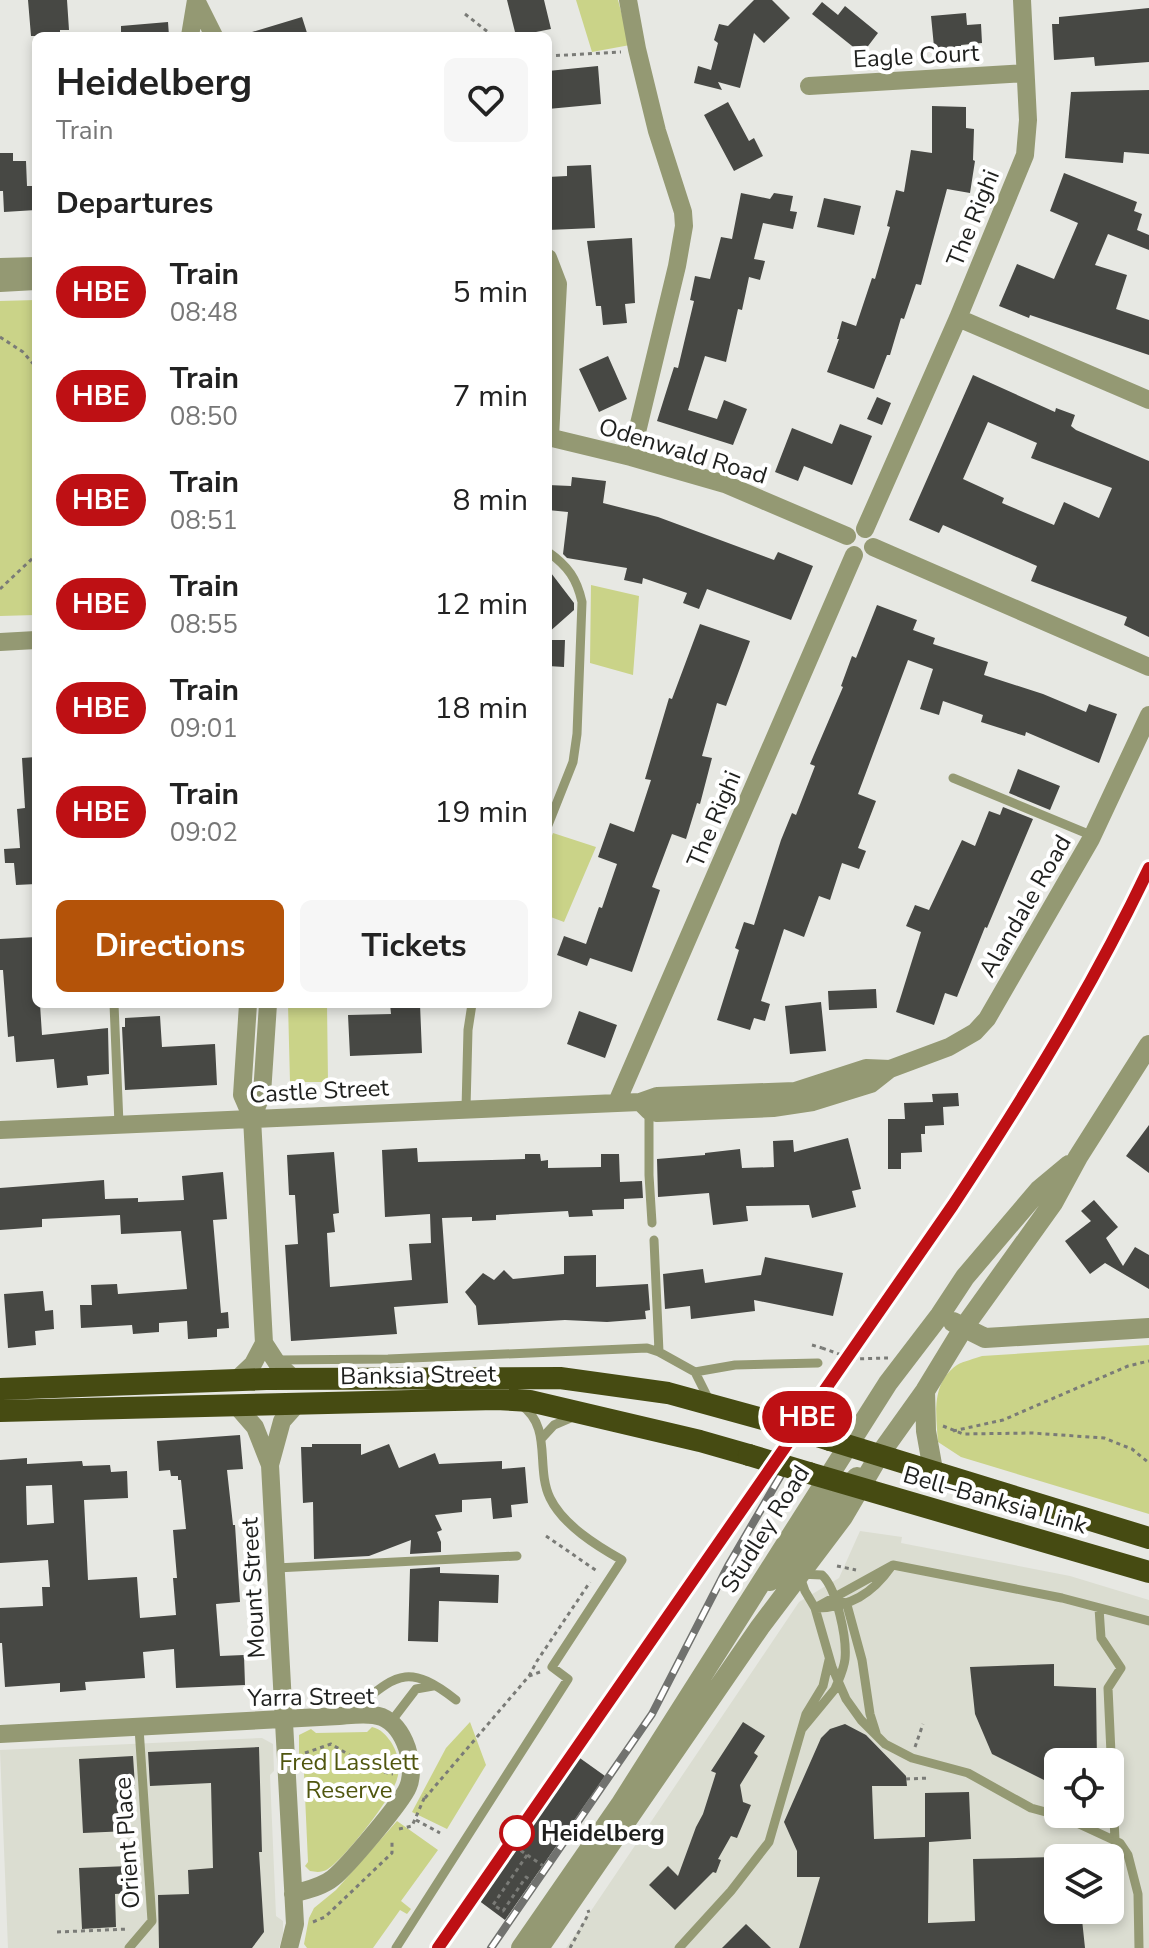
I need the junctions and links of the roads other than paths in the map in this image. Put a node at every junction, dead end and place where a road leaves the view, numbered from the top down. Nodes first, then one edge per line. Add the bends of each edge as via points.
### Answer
1 (196, 0) edge
2 (628, 0) edge
3 (1022, 0) edge
4 (191, 32) edge
5 (212, 32) edge
6 (1025, 73) junction
7 (809, 86) dead end
8 (32, 266) edge
9 (0, 267) edge
10 (552, 268) edge
11 (32, 281) edge
12 (0, 283) edge
13 (958, 318) junction
14 (552, 386) edge
15 (1149, 400) edge
16 (552, 438) edge
17 (631, 457) junction
18 (865, 529) junction
19 (847, 536) junction
20 (873, 547) junction
21 (552, 555) edge
22 (854, 555) junction
23 (32, 640) edge
24 (0, 642) edge
25 (1149, 667) edge
26 (1149, 715) edge
27 (953, 778) dead end
28 (552, 815) edge
29 (1093, 836) junction
30 (114, 1008) edge
31 (248, 1008) edge
32 (268, 1008) edge
33 (471, 1008) edge
34 (1149, 1045) edge
35 (890, 1069) joint
36 (617, 1102) junction
37 (644, 1106) junction
38 (466, 1108) junction
39 (252, 1118) junction
40 (119, 1124) junction
41 (0, 1130) edge
42 (1078, 1157) junction
43 (652, 1223) dead end
44 (654, 1240) dead end
45 (940, 1315) junction
46 (964, 1327) junction
47 (1149, 1328) edge
48 (264, 1343) junction
49 (659, 1352) junction
50 (275, 1360) junction
51 (818, 1363) dead end
52 (695, 1372) junction
53 (294, 1379) junction
54 (236, 1380) junction
55 (0, 1389) edge
56 (925, 1391) junction
57 (511, 1400) junction
58 (299, 1402) junction
59 (235, 1404) junction
60 (711, 1404) junction
61 (0, 1411) edge
62 (586, 1414) junction
63 (542, 1438) junction
64 (839, 1442) junction
65 (880, 1454) junction
66 (270, 1465) junction
67 (933, 1470) junction
68 (818, 1475) junction
69 (855, 1485) junction
70 (1149, 1538) edge
71 (517, 1556) dead end
72 (893, 1565) junction
73 (787, 1566) junction
74 (276, 1568) junction
75 (1149, 1572) edge
76 (839, 1603) junction
77 (815, 1608) junction
78 (1099, 1608) junction
79 (1149, 1621) edge
80 (829, 1659) junction
81 (838, 1683) junction
82 (440, 1688) junction
83 (456, 1700) dead end
84 (346, 1716) junction
85 (284, 1719) junction
86 (390, 1723) junction
87 (139, 1728) junction
88 (802, 1729) junction
89 (0, 1734) edge
90 (877, 1736) junction
91 (1115, 1840) junction
92 (293, 1894) junction
93 (129, 1948) edge
94 (289, 1948) edge
95 (396, 1948) edge
96 (521, 1948) edge
97 (539, 1948) edge
98 (679, 1948) edge
99 (1139, 1948) edge

1 - 4 street
1 - 5 street
2 - 17 street via 684,226
3 - 6 street, The Righi
6 - 7 street, Eagle Court
6 - 13 street, The Righi via 1025,155
8 - 9 street
10 - 14 street via 558,284
11 - 12 street
13 - 15 street
13 - 18 street, The Righi
16 - 17 street, Odenwald Road
17 - 19 street, Odenwald Road via 725,484
18 - 19 street
18 - 20 street via 873,537
19 - 22 street
20 - 22 street via 865,555
20 - 25 street
21 - 28 lane via 578,582 582,602 577,734 573,762
22 - 36 street, The Righi
23 - 24 street
26 - 29 street, Alandale Road
27 - 29 lane
29 - 35 street, Alandale Road via 987,1019 949,1047
30 - 40 lane
31 - 39 street via 242,1095
32 - 39 street via 262,1094
33 - 38 lane
34 - 42 street, Studley Road
35 - 37 street, Castle Street via 871,1084 795,1107 657,1113
36 - 37 street, Castle Street
36 - 38 street, Castle Street
37 - 43 lane
38 - 39 street, Castle Street
39 - 40 street, Castle Street
39 - 48 street
40 - 41 street, Castle Street
42 - 45 street, Studley Road via 1039,1190
42 - 46 street, Studley Road via 1053,1203
44 - 49 lane
45 - 46 street
45 - 64 street, Studley Road
46 - 47 street via 985,1338
46 - 56 street, Studley Road
48 - 50 street
48 - 54 street
49 - 50 lane, Banksia Street via 618,1348
49 - 52 lane, Banksia Street
50 - 53 street
51 - 52 lane via 735,1365
52 - 60 lane
53 - 54 highway, Banksia Street
53 - 60 highway, Banksia Street via 560,1378 650,1389
54 - 55 highway, Banksia Street
56 - 65 street, Studley Road
56 - 67 street
57 - 58 highway, Banksia Street
57 - 62 highway, Banksia Street
57 - 63 lane via 532,1414
58 - 59 highway, Banksia Street
58 - 66 street, Mount Street via 282,1421
59 - 61 highway, Banksia Street
59 - 66 street, Mount Street via 255,1427
60 - 64 highway, Banksia Street, bridge
62 - 63 lane via 559,1422
62 - 68 highway, Banksia Street, bridge
63 - 95 lane via 551,1500 574,1526 622,1560 552,1667 568,1679
64 - 65 highway, Bell–Banksia Link
64 - 68 street, Studley Road
65 - 67 highway, Bell–Banksia Link
65 - 69 street, Studley Road
66 - 74 street, Mount Street
67 - 70 highway, Bell–Banksia Link
68 - 69 highway, Bell–Banksia Link
68 - 73 street, Studley Road
69 - 73 street, Studley Road via 843,1517
69 - 75 highway, Bell–Banksia Link
71 - 74 lane
72 - 76 lane
72 - 76 lane via 876,1586
72 - 78 lane
73 - 76 lane via 822,1575
73 - 77 lane
73 - 96 street, Studley Road via 758,1588 620,1805
73 - 97 street, Studley Road
74 - 85 street, Mount Street
76 - 77 lane
76 - 81 lane via 845,1655
76 - 90 lane via 862,1660
77 - 80 lane
78 - 79 lane
78 - 91 lane via 1101,1638 1121,1668 1109,1683 1107,1700
80 - 81 lane
80 - 88 lane via 823,1686
81 - 88 lane
81 - 90 lane via 856,1715
82 - 83 lane
82 - 84 lane via 418,1679 391,1680
82 - 86 lane via 416,1689
84 - 85 street, Yarra Street
84 - 86 street, Yarra Street via 374,1716
85 - 87 street, Yarra Street
85 - 92 street, Mount Street
86 - 92 street, Yarra Street via 409,1753 408,1788 336,1875
87 - 89 street, Yarra Street
87 - 93 lane, Orient Place via 152,1921
88 - 98 lane via 769,1842
90 - 91 lane via 897,1752 962,1770 1031,1808
91 - 99 lane via 1128,1855 1138,1894
92 - 94 street, Mount Street

